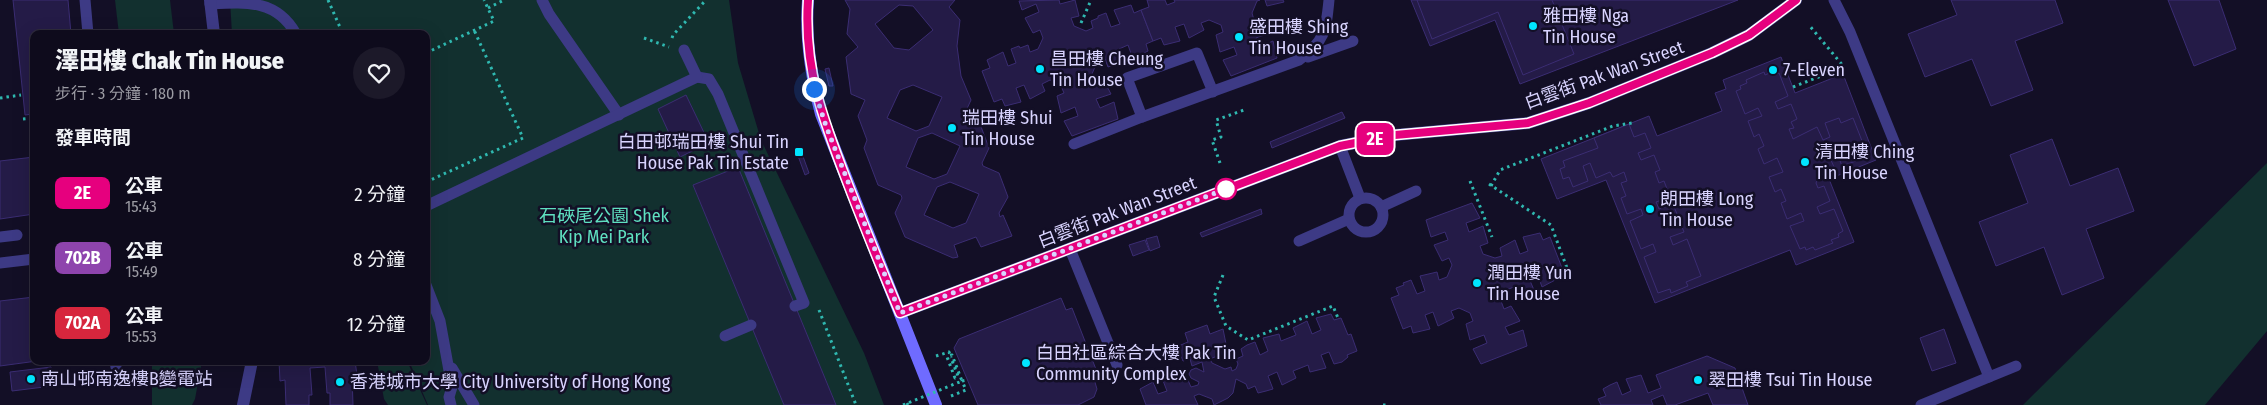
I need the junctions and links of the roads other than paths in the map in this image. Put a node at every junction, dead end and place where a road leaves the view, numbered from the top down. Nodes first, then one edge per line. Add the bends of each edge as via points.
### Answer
1 (85, 0) edge
2 (542, 0) edge
3 (808, 0) edge
4 (1329, 0) edge
5 (1796, 0) edge
6 (1834, 0) edge
7 (210, 2) edge
8 (88, 30) edge
9 (214, 30) edge
10 (294, 30) edge
11 (1353, 41) dead end
12 (684, 50) dead end
13 (1299, 60) junction
14 (696, 77) junction
15 (1213, 92) junction
16 (619, 115) junction
17 (1142, 117) junction
18 (1074, 144) dead end
19 (1340, 146) junction
20 (1416, 191) dead end
21 (1360, 198) junction
22 (430, 204) edge
23 (1381, 207) junction
24 (1349, 219) junction
25 (17, 235) dead end
26 (0, 237) edge
27 (1299, 240) dead end
28 (1070, 249) junction
29 (30, 259) edge
30 (0, 263) edge
31 (430, 295) edge
32 (795, 306) dead end
33 (900, 313) junction
34 (751, 325) dead end
35 (725, 336) dead end
36 (448, 362) junction
37 (251, 365) edge
38 (1117, 365) dead end
39 (2016, 366) dead end
40 (1989, 377) junction
41 (243, 405) edge
42 (451, 405) edge
43 (474, 405) edge
44 (936, 405) edge
45 (1921, 405) edge

1 - 8 lane
2 - 16 lane
3 - 33 main road via 806,27 810,70 821,114
4 - 13 lane via 1327,24 1321,41
5 - 19 street, 白雲街 Pak Wan Street via 1749,35 1712,53 1589,103 1528,123 1395,135
6 - 40 lane via 1850,32
7 - 9 street
7 - 10 lane via 264,2 290,20
11 - 13 lane
12 - 14 lane
13 - 15 lane
14 - 16 lane
14 - 32 lane via 709,79 718,94 804,303
15 - 17 lane
15 - 17 lane via 1197,53 1127,78
16 - 22 lane
17 - 18 lane
19 - 21 lane
19 - 28 street, 白雲街 Pak Wan Street
20 - 23 lane
21 - 23 lane via 1370,198
21 - 24 lane via 1349,209
23 - 24 lane via 1383,218 1372,230 1361,231
24 - 27 lane
25 - 26 lane
28 - 33 street, 白雲街 Pak Wan Street
28 - 38 lane
29 - 30 lane
31 - 36 lane via 440,321
33 - 44 main road
34 - 35 lane
36 - 42 lane
36 - 43 lane
37 - 41 street
39 - 40 lane
40 - 45 lane

